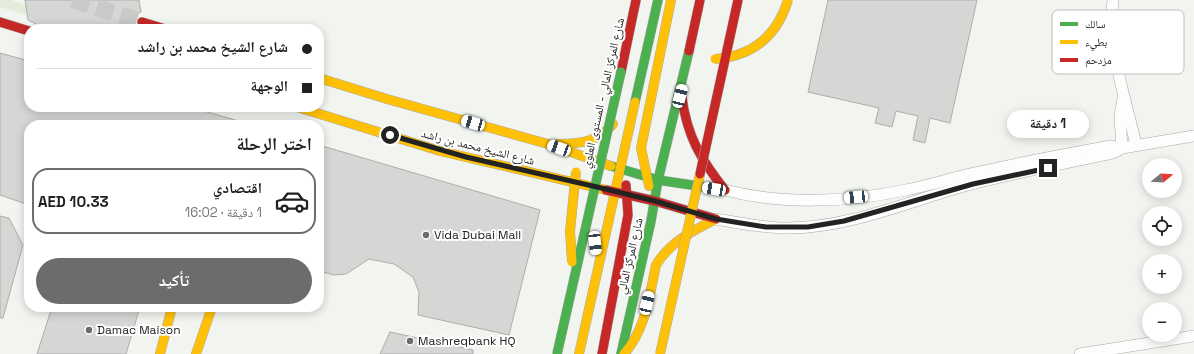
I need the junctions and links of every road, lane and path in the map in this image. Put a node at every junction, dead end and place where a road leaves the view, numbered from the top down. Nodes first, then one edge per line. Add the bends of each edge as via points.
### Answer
1 (636, 0) edge
2 (658, 0) edge
3 (671, 0) edge
4 (700, 0) edge
5 (738, 0) edge
6 (788, 0) edge
7 (0, 22) edge
8 (142, 22) tunnel mouth
9 (149, 24) edge
10 (24, 29) edge
11 (711, 59) dead end
12 (1119, 74) edge
13 (640, 78) junction
14 (324, 80) edge
15 (683, 82) junction
16 (1123, 97) junction
17 (313, 112) edge
18 (1194, 136) edge
19 (548, 144) junction
20 (1136, 145) junction
21 (641, 148) junction
22 (1122, 148) junction
23 (667, 149) junction
24 (621, 169) junction
25 (576, 172) dead end
26 (546, 176) junction
27 (646, 176) junction
28 (658, 180) junction
29 (725, 190) junction
30 (616, 192) junction
31 (628, 195) junction
32 (655, 201) junction
33 (611, 212) junction
34 (628, 215) junction
35 (716, 219) junction
36 (598, 268) junction
37 (575, 274) junction
38 (171, 312) edge
39 (210, 312) edge
40 (1194, 336) edge
41 (160, 354) edge
42 (196, 354) edge
43 (557, 354) edge
44 (579, 354) edge
45 (602, 354) edge
46 (621, 354) edge
47 (624, 354) edge
48 (660, 354) edge
49 (1080, 354) edge

1 - 37 main road, شارع المركز المالي - المستوى العلوي, bridge
2 - 13 main road
3 - 21 main road
4 - 15 main road, شارع المركز المالي
5 - 48 main road, bridge
6 - 11 main road, bridge via 779,24 758,45 731,58
7 - 10 main road
8 - 9 main road
12 - 16 street
13 - 19 main road via 610,128 603,135 595,140 577,144
13 - 24 main road
14 - 19 main road, شارع الشيخ محمد بن راشد
15 - 23 main road, شارع المركز المالي
15 - 29 main road via 683,108 691,140 700,157
16 - 20 street
16 - 22 street via 1120,116
17 - 26 main road, شارع الشيخ محمد بن راشد via 440,151
18 - 20 street
19 - 24 main road, شارع الشيخ محمد بن راشد
20 - 22 street
21 - 23 main road via 649,155
21 - 27 main road
22 - 29 street via 1106,146 874,195 790,199
22 - 35 street via 1113,154 982,182 860,217 826,224 789,228 766,227
23 - 28 main road, شارع المركز المالي
24 - 27 main road, شارع الشيخ محمد بن راشد
24 - 30 main road
24 - 31 main road
25 - 37 main road, bridge via 570,242
26 - 30 main road, شارع الشيخ محمد بن راشد
26 - 36 main road via 580,200 588,210 592,220
27 - 28 main road, شارع الشيخ محمد بن راشد
27 - 32 main road
28 - 29 main road, شارع الشيخ محمد بن راشد
28 - 32 main road, شارع المركز المالي
30 - 31 main road, شارع الشيخ محمد بن راشد
30 - 33 main road
31 - 32 main road, شارع الشيخ محمد بن راشد
31 - 34 main road
32 - 35 main road, شارع الشيخ محمد بن راشد
32 - 46 main road, شارع المركز المالي
33 - 34 main road via 619,206 625,209
33 - 36 main road
34 - 45 main road
35 - 47 main road via 686,235 659,259 640,330
36 - 44 main road
37 - 43 main road, شارع المركز المالي - المستوى العلوي, bridge
38 - 41 main road
39 - 42 main road
40 - 49 street

